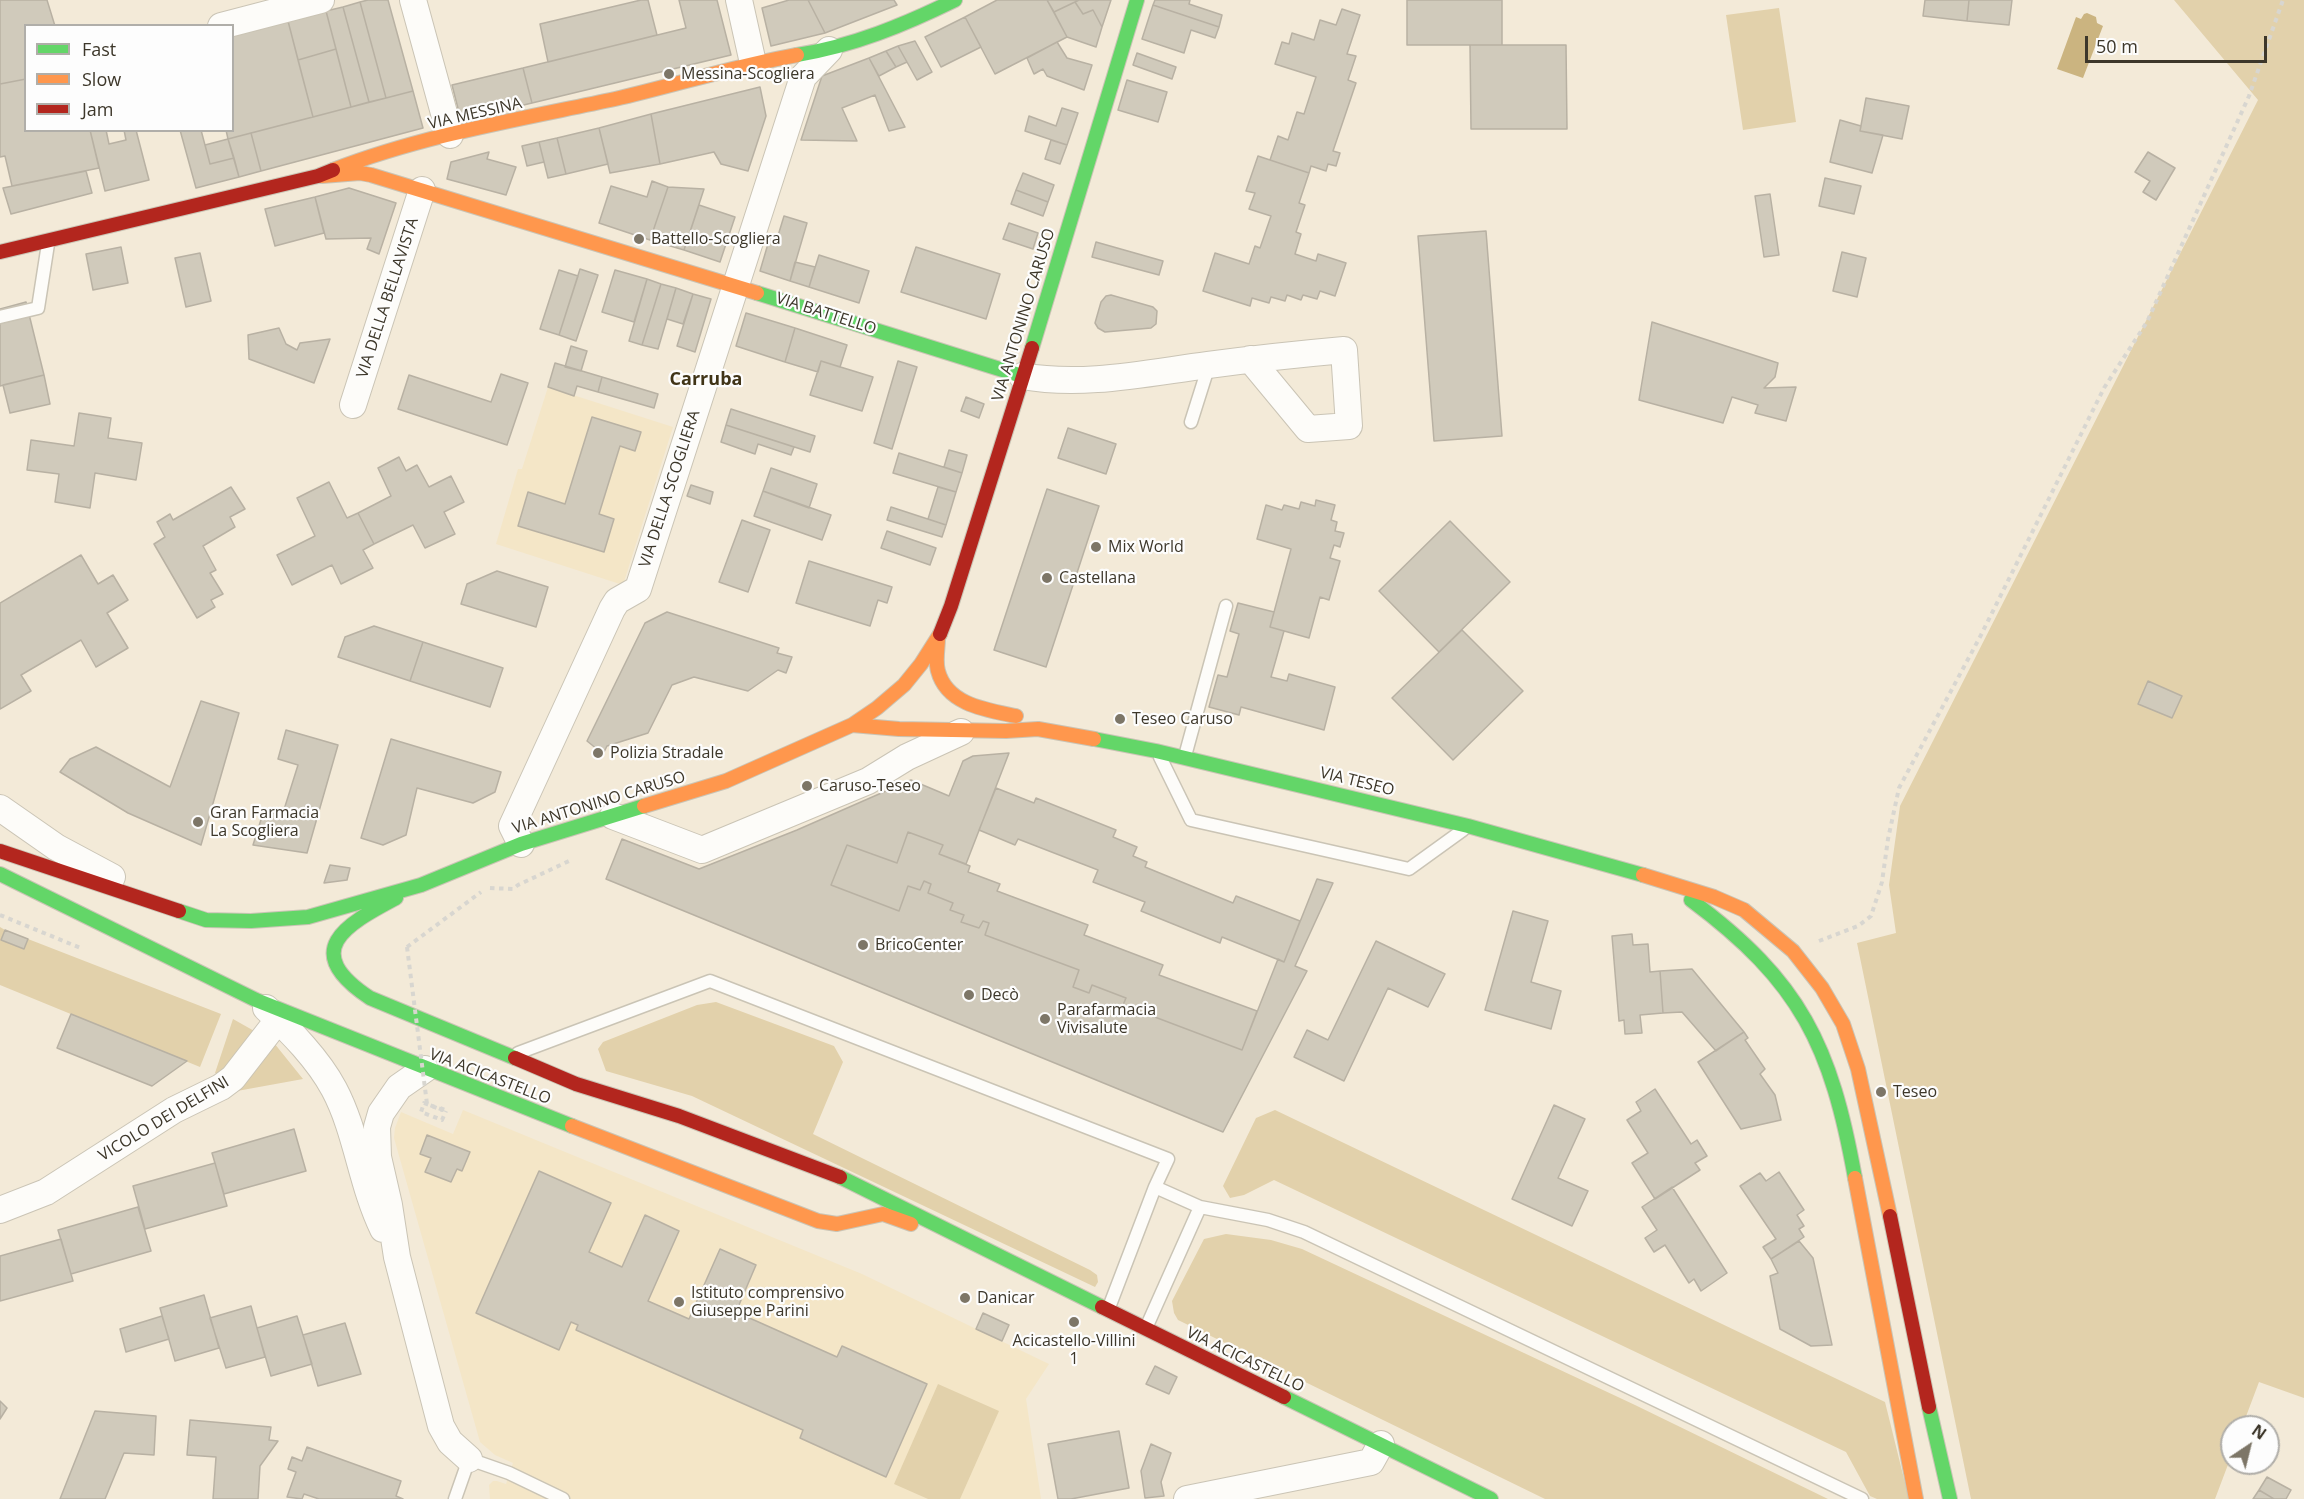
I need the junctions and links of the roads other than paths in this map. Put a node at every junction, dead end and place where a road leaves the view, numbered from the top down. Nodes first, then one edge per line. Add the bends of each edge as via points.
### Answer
1 (321, 0) edge
2 (413, 0) edge
3 (739, 0) edge
4 (955, 0) edge
5 (1137, 0) edge
6 (229, 24) edge
7 (829, 50) junction
8 (753, 63) junction
9 (450, 135) junction
10 (318, 176) junction
11 (422, 190) junction
12 (49, 240) junction
13 (0, 252) edge
14 (736, 286) junction
15 (0, 316) edge
16 (1251, 359) junction
17 (1209, 365) junction
18 (1022, 376) junction
19 (353, 405) dead end
20 (1191, 422) dead end
21 (1226, 606) dead end
22 (938, 638) junction
23 (852, 725) junction
24 (968, 729) junction
25 (1038, 729) junction
26 (1156, 751) junction
27 (1185, 758) junction
28 (0, 808) edge
29 (613, 816) junction
30 (1468, 826) junction
31 (521, 844) junction
32 (0, 851) edge
33 (0, 874) edge
34 (1666, 881) junction
35 (421, 885) junction
36 (175, 910) junction
37 (256, 1000) junction
38 (278, 1020) junction
39 (509, 1057) junction
40 (425, 1069) junction
41 (738, 1139) junction
42 (1155, 1187) junction
43 (1200, 1207) junction
44 (0, 1210) edge
45 (837, 1224) junction
46 (984, 1250) junction
47 (397, 1257) junction
48 (1108, 1311) junction
49 (1145, 1329) junction
50 (1381, 1444) junction
51 (469, 1459) junction
52 (455, 1499) edge
53 (563, 1499) edge
54 (1187, 1499) edge
55 (1491, 1499) edge
56 (1862, 1499) edge
57 (1916, 1499) edge
58 (1950, 1499) edge

1 - 6 street
2 - 9 street
3 - 8 street
4 - 7 main road, VIA MESSINA via 907,24
5 - 18 main road, VIA ANTONINO CARUSO
7 - 8 main road, VIA MESSINA
7 - 14 street, VIA DELLA SCOGLIERA via 803,77
8 - 9 main road, VIA MESSINA via 632,95
9 - 10 main road, VIA MESSINA via 361,159
10 - 11 main road, VIA BATTELLO via 360,173
10 - 12 main road, VIA MESSINA
11 - 14 main road, VIA BATTELLO
11 - 19 street, VIA DELLA BELLAVISTA
12 - 13 main road, VIA MESSINA
12 - 15 lane via 38,308
14 - 18 main road, VIA BATTELLO
14 - 31 street, VIA DELLA SCOGLIERA via 638,589 617,601 612,609 512,826
16 - 16 street, VIA BATTELLO via 1344,350 1349,426 1308,429
16 - 17 street, VIA BATTELLO
17 - 18 street, VIA BATTELLO via 1104,380 1049,381
17 - 20 lane
18 - 22 main road, VIA ANTONINO CARUSO
21 - 27 lane
22 - 23 main road, VIA ANTONINO CARUSO via 904,685
22 - 25 main road via 937,669 949,691 976,708 1012,714
23 - 24 main road
23 - 29 main road, VIA ANTONINO CARUSO via 726,781
24 - 25 main road
24 - 29 street via 906,757 868,781 702,850
25 - 26 main road, VIA TESEO
26 - 27 main road, VIA TESEO
26 - 30 lane via 1191,820 1409,869
27 - 30 main road, VIA TESEO
28 - 36 street via 56,847
29 - 31 main road, VIA ANTONINO CARUSO
30 - 34 main road, VIA TESEO
31 - 35 main road, VIA ANTONINO CARUSO
32 - 36 main road
33 - 37 main road, VIA ACICASTELLO
34 - 57 main road via 1756,954 1806,1018 1824,1055 1849,1150
34 - 58 main road, VIA TESEO via 1744,910 1793,951 1822,988 1843,1024 1876,1144
35 - 36 main road via 308,917 206,920
35 - 39 main road, VIA ACICASTELLO via 342,932 332,951 335,962 345,979 370,998
37 - 38 street
37 - 40 main road, VIA ACICASTELLO
38 - 44 street, VICOLO DEI DELFINI via 233,1078 221,1087 174,1110 46,1192
38 - 47 street via 322,1069 335,1090 372,1207
39 - 41 main road, VIA ACICASTELLO
39 - 42 lane via 710,981 1168,1158
40 - 45 main road, VIA ACICASTELLO via 786,1209
40 - 47 street via 399,1087 381,1113 377,1127 378,1157
41 - 45 main road via 843,1192 849,1203 848,1216
41 - 46 main road, VIA ACICASTELLO via 832,1173
42 - 43 lane
42 - 48 lane
43 - 49 lane
43 - 56 lane via 1268,1220 1304,1233
45 - 46 main road, VIA ACICASTELLO via 883,1214
46 - 48 main road, VIA ACICASTELLO
47 - 51 street via 441,1426 450,1443
48 - 49 main road, VIA ACICASTELLO
49 - 50 main road, VIA ACICASTELLO
50 - 54 street via 1371,1462
50 - 55 main road, VIA ACICASTELLO
51 - 52 lane
51 - 53 lane

